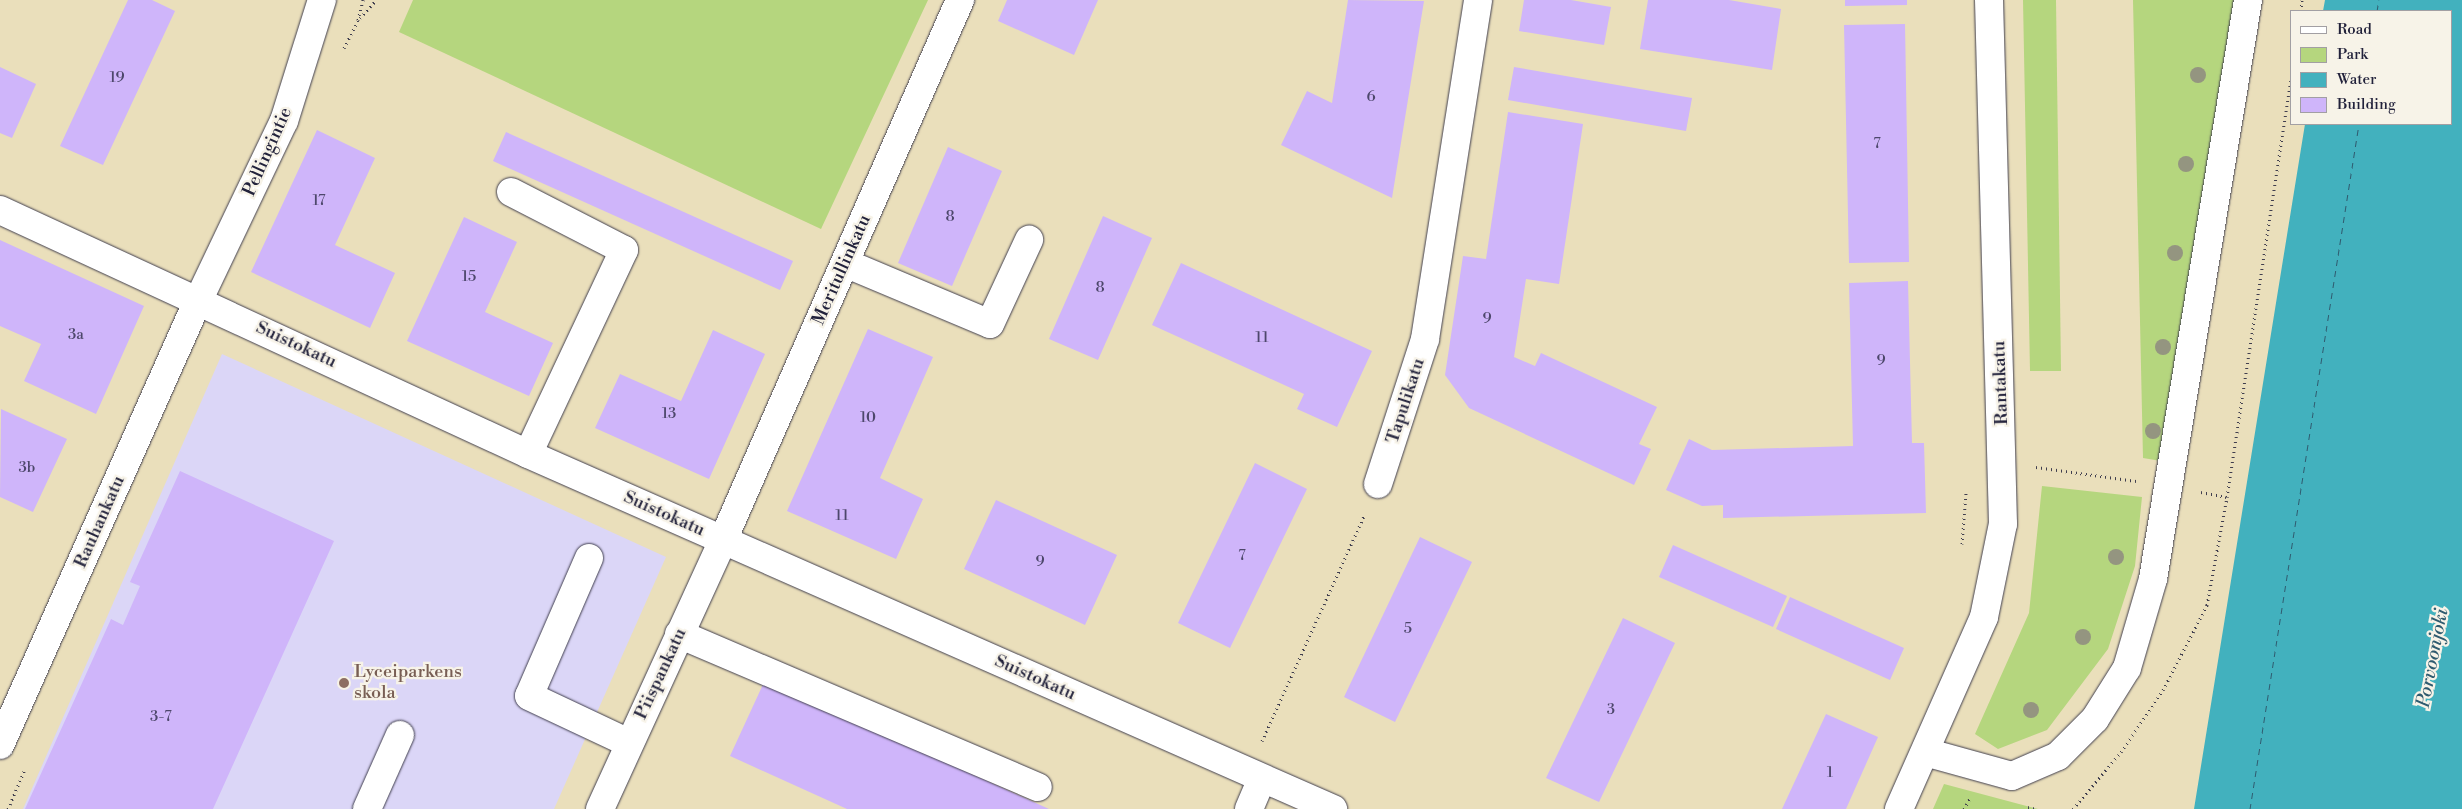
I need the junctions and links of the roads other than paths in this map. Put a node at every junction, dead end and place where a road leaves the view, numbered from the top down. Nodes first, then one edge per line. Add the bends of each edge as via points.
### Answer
1 (322, 0) edge
2 (960, 0) edge
3 (1478, 0) edge
4 (1989, 0) edge
5 (2248, 0) edge
6 (511, 192) dead end
7 (0, 210) edge
8 (1029, 240) dead end
9 (845, 263) junction
10 (199, 300) junction
11 (528, 454) junction
12 (1378, 484) road end
13 (723, 540) junction
14 (589, 558) dead end
15 (679, 634) junction
16 (400, 735) dead end
17 (629, 743) junction
18 (0, 745) edge
19 (1925, 752) junction
20 (1262, 779) junction
21 (1038, 787) dead end
22 (607, 807) edge
23 (367, 809) edge
24 (1249, 809) edge
25 (1332, 809) edge
26 (1899, 809) edge

1 - 10 street, Pellingintie via 284,121
2 - 9 street, Meritullinkatu
3 - 12 street, Tapulikatu via 1425,339
4 - 19 street, Rantakatu via 2003,524 1984,617
5 - 19 street via 2153,579 2127,668 2095,719 2058,756 2012,776
6 - 11 street via 624,250
7 - 10 street, Suistokatu
8 - 9 street via 990,324
9 - 13 street, Meritullinkatu
10 - 11 street, Suistokatu
10 - 18 street, Rauhankatu
11 - 13 street, Suistokatu
13 - 15 street, Piispankatu
13 - 20 street, Suistokatu
14 - 17 street via 529,696
15 - 17 street, Piispankatu
15 - 21 street
16 - 23 street
17 - 22 street, Piispankatu
19 - 26 street, Rantakatu
20 - 24 street
20 - 25 street, Suistokatu

